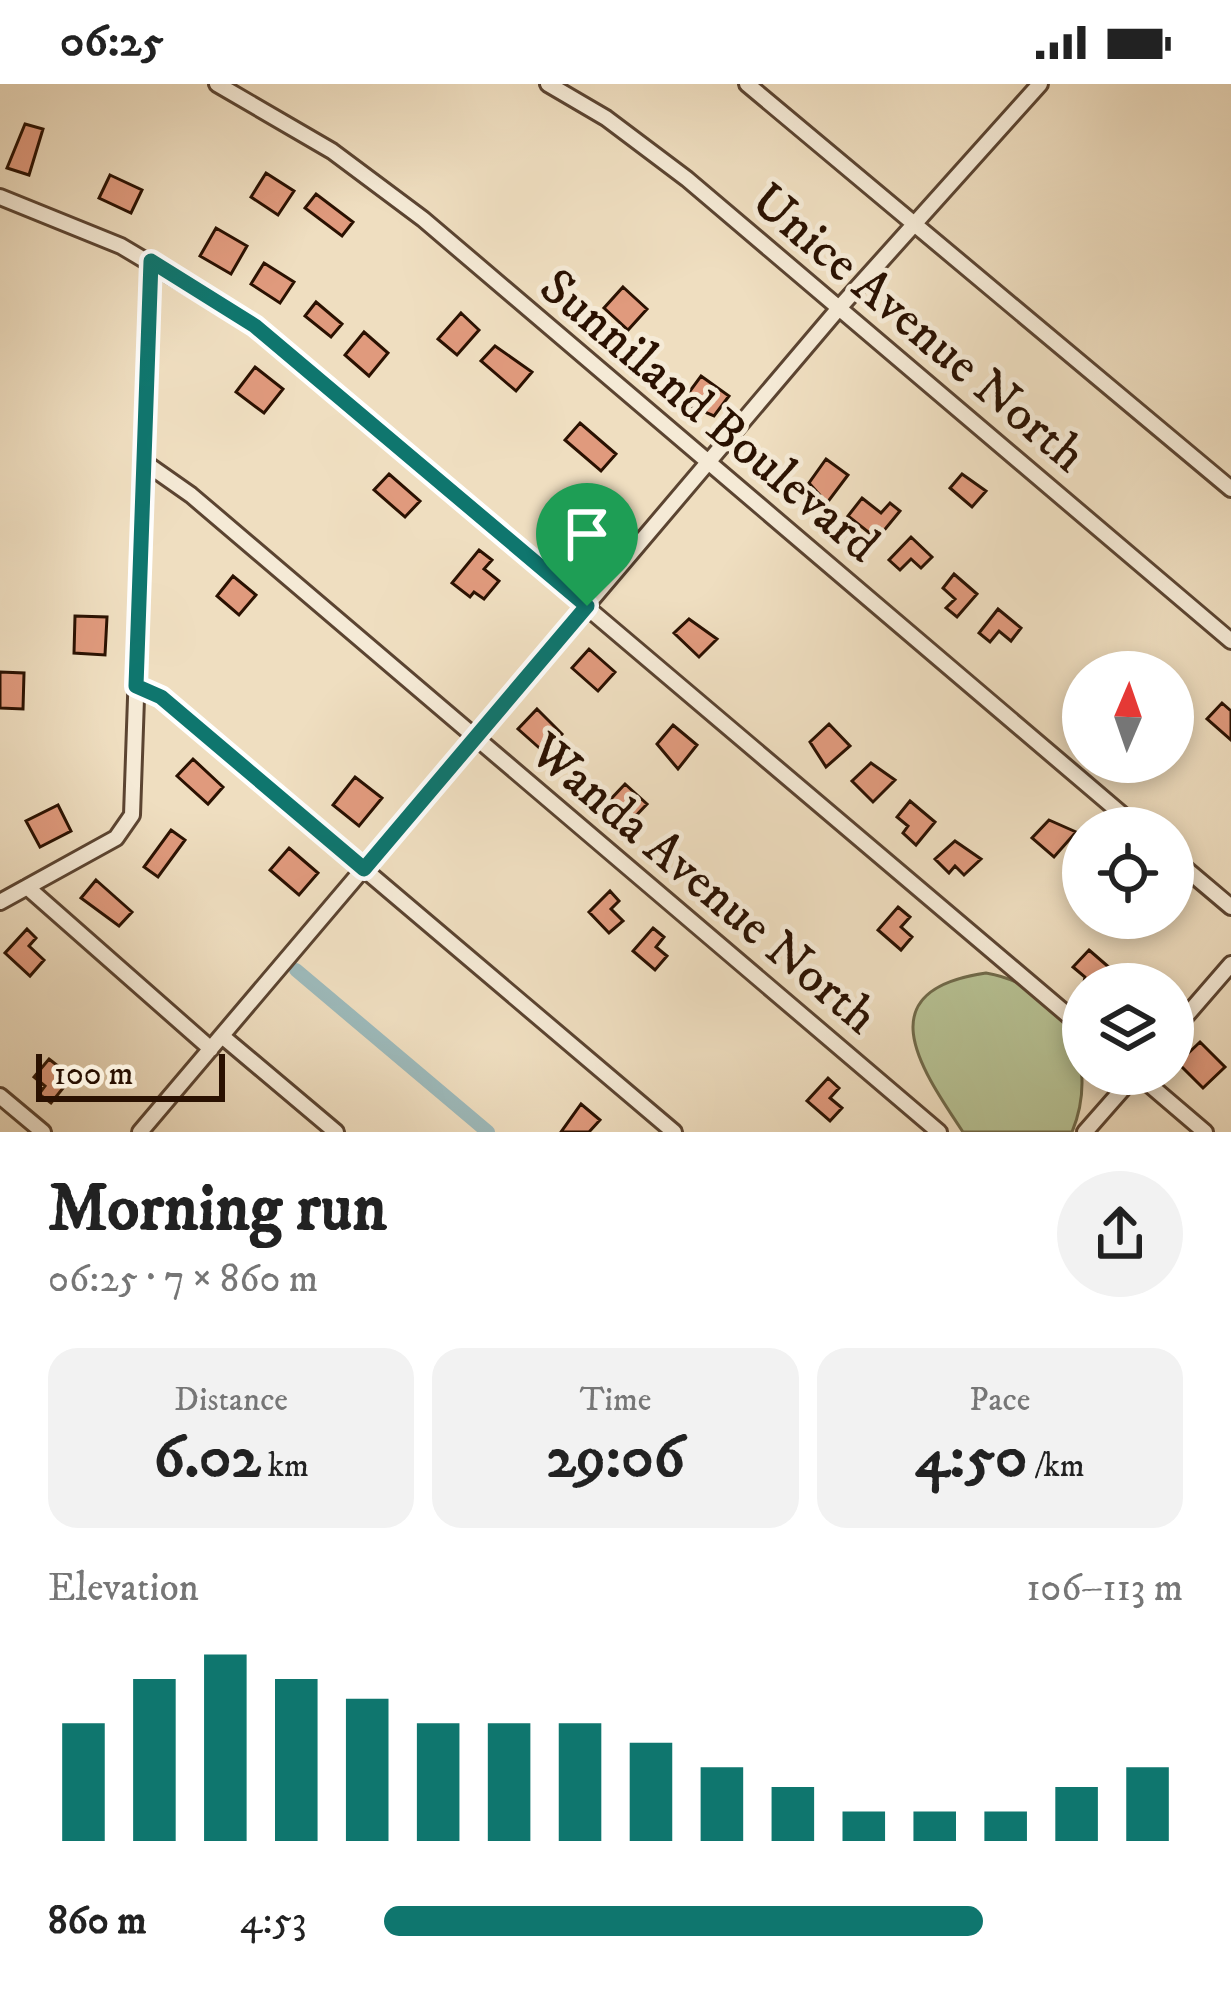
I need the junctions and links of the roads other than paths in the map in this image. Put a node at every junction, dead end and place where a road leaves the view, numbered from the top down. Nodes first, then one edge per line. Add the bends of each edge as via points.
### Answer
1 (217, 84) edge
2 (548, 84) edge
3 (747, 84) edge
4 (1040, 84) edge
5 (0, 197) edge
6 (912, 225) junction
7 (151, 261) junction
8 (839, 308) junction
9 (144, 462) junction
10 (710, 464) junction
11 (1231, 489) edge
12 (587, 606) junction
13 (1231, 641) edge
14 (136, 686) junction
15 (475, 739) junction
16 (1113, 807) edge
17 (364, 869) junction
18 (1194, 876) edge
19 (27, 887) junction
20 (0, 902) edge
21 (1231, 908) edge
22 (1231, 964) edge
23 (1194, 1007) edge
24 (1062, 1010) edge
25 (222, 1036) junction
26 (211, 1048) junction
27 (1118, 1095) edge
28 (1161, 1095) edge
29 (0, 1096) edge
30 (43, 1132) edge
31 (140, 1132) edge
32 (336, 1132) edge
33 (674, 1132) edge
34 (939, 1132) edge
35 (1085, 1132) edge
36 (1205, 1132) edge

1 - 10 street, Sunniland Boulevard via 378,184
2 - 8 street, Unice Avenue North via 647,148
3 - 6 street
4 - 6 street
5 - 7 street
6 - 8 street
6 - 11 street
7 - 9 street
7 - 12 street via 280,346
8 - 10 street
8 - 13 street, Unice Avenue North
9 - 14 street
9 - 15 street, Wanda Avenue North
10 - 12 street
10 - 16 street, Sunniland Boulevard
12 - 15 street
12 - 24 street
14 - 17 street via 161,697
14 - 19 street via 126,828
15 - 17 street
15 - 34 street, Wanda Avenue North
17 - 25 street
17 - 33 street
18 - 21 street
19 - 20 street
19 - 26 street
22 - 23 street
25 - 26 street
25 - 32 street
26 - 31 street
27 - 35 street
28 - 36 street
29 - 30 street

